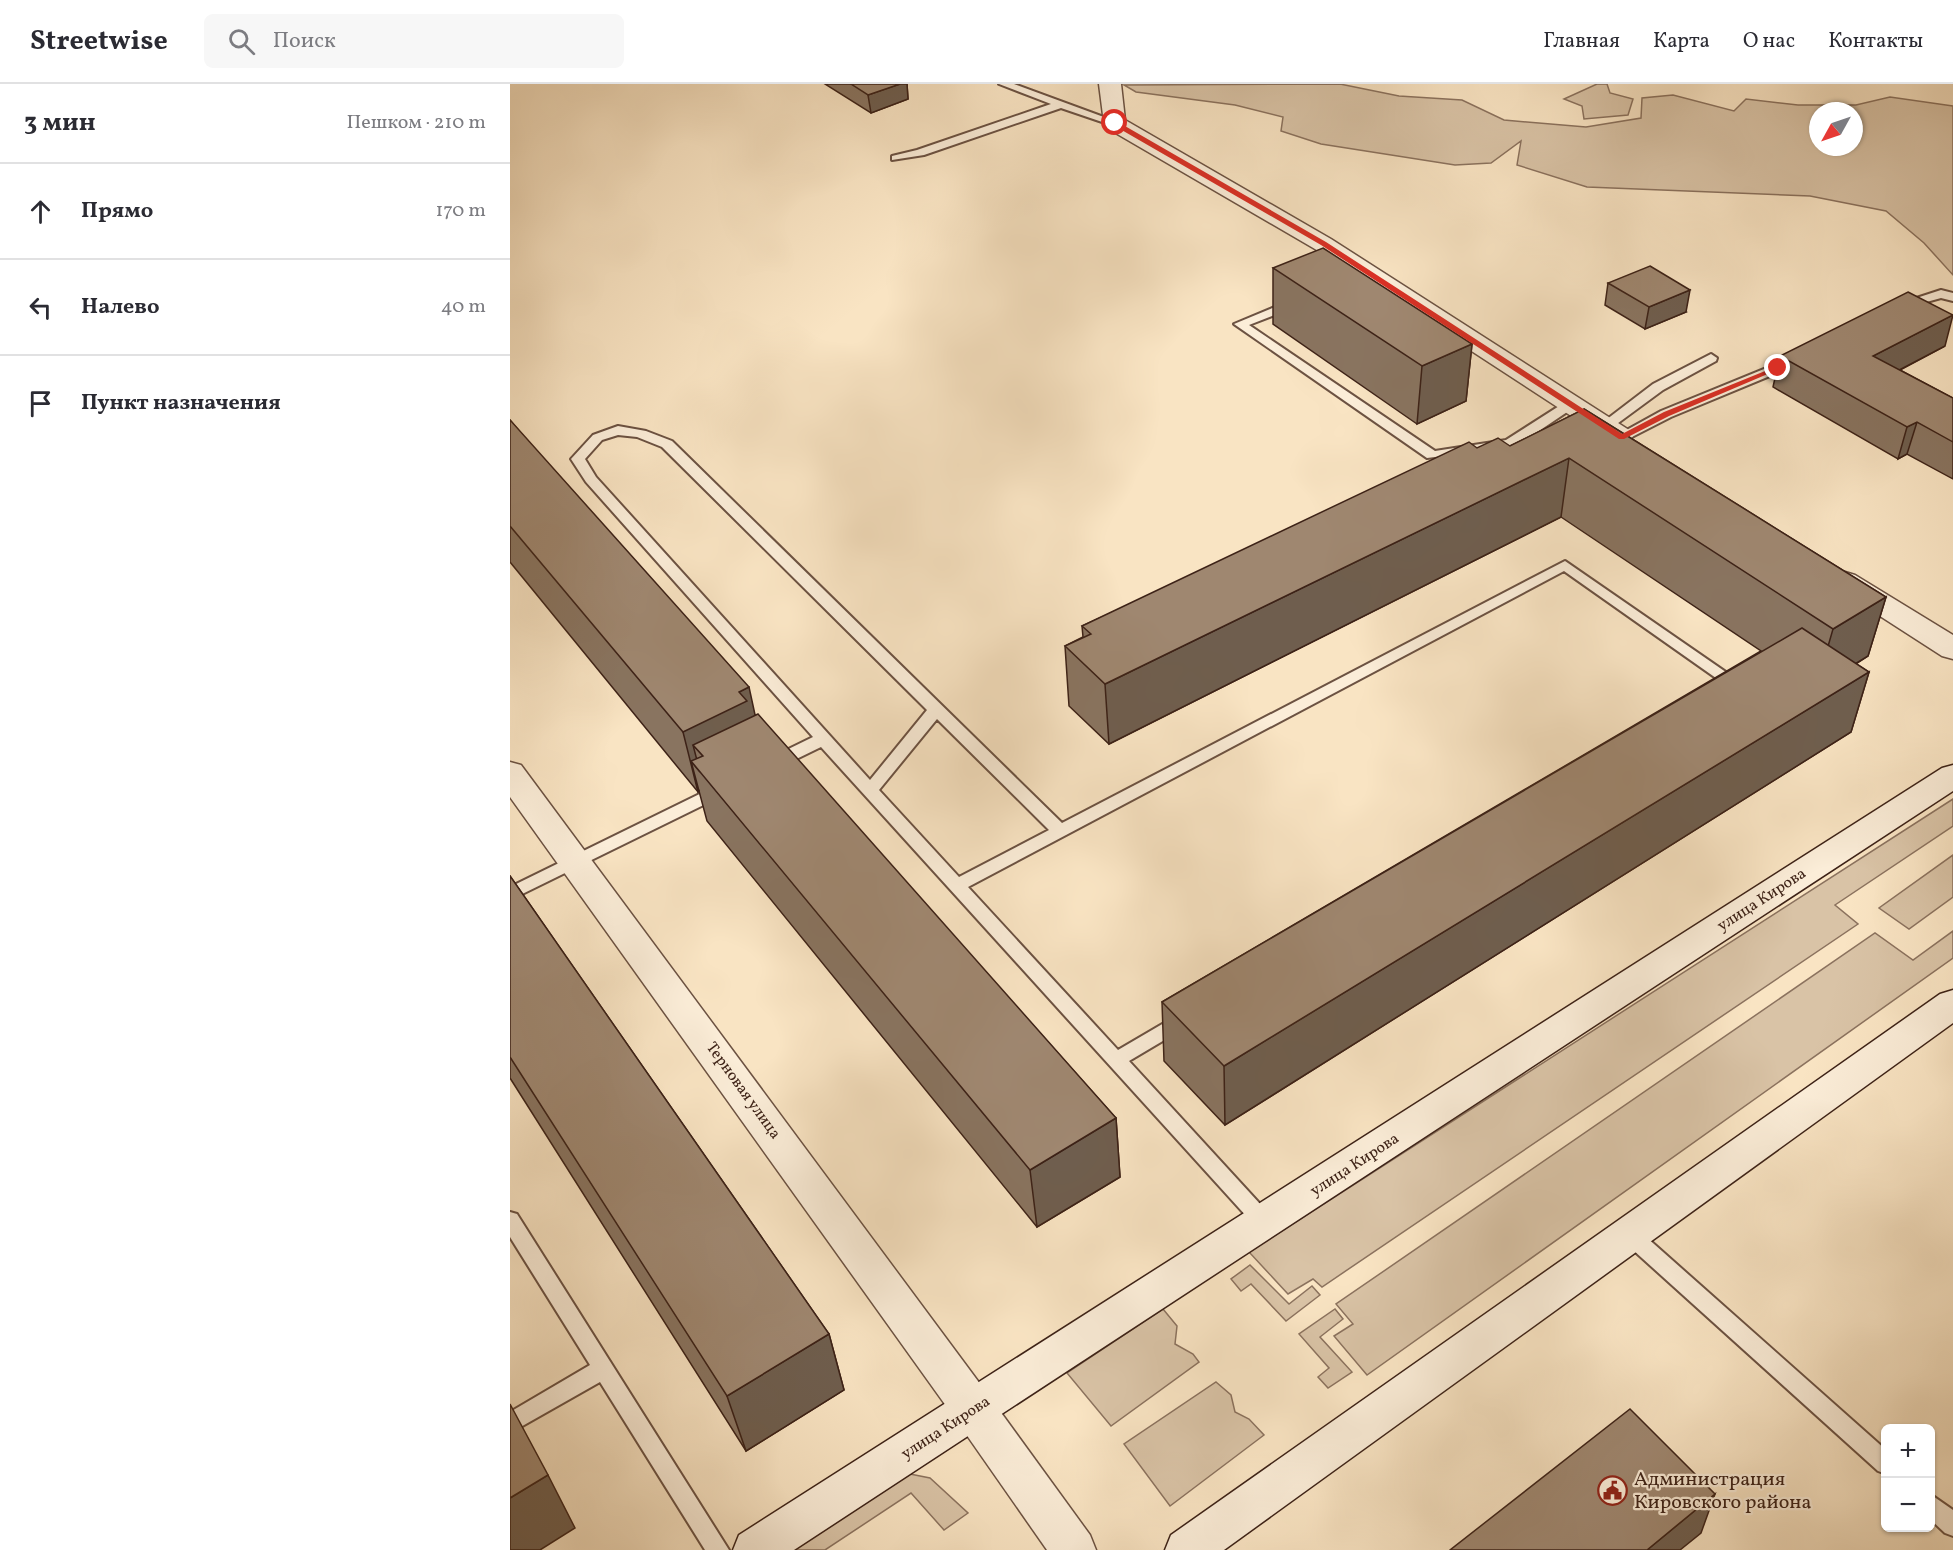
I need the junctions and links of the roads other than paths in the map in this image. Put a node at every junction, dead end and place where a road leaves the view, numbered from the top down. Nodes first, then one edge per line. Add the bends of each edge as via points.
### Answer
1 (1004, 84) edge
2 (1110, 84) edge
3 (1061, 104) junction
4 (1115, 123) junction
5 (896, 158) dead end
6 (1311, 296) edge
7 (1953, 297) edge
8 (1887, 315) edge
9 (1809, 354) edge
10 (1711, 358) dead end
11 (1572, 404) junction
12 (1613, 431) junction
13 (1647, 454) edge
14 (1826, 569) edge
15 (1953, 649) edge
16 (1720, 700) edge
17 (936, 710) junction
18 (823, 739) junction
19 (762, 769) edge
20 (510, 773) edge
21 (1953, 776) edge
22 (741, 779) edge
23 (870, 791) junction
24 (1060, 831) junction
25 (576, 861) junction
26 (957, 885) junction
27 (510, 894) edge
28 (1953, 1004) edge
29 (1198, 1011) edge
30 (1116, 1060) junction
31 (510, 1220) edge
32 (1265, 1223) junction
33 (1629, 1234) junction
34 (603, 1368) junction
35 (974, 1410) junction
36 (510, 1423) edge
37 (1881, 1460) edge
38 (1935, 1509) edge
39 (1953, 1525) edge
40 (718, 1550) edge
41 (755, 1550) edge
42 (1074, 1550) edge
43 (1187, 1550) edge

1 - 3 lane
2 - 4 street
3 - 4 lane
3 - 5 lane
4 - 11 street
6 - 11 lane via 1240,324 1432,455 1510,444
7 - 8 lane via 1941,294 1903,303
9 - 12 lane via 1666,414
10 - 12 lane via 1658,387
11 - 12 street
12 - 13 street
14 - 15 street
16 - 24 lane via 1740,688 1565,565
17 - 18 lane via 667,444 636,430 611,431 589,442 578,459 591,479
17 - 23 lane
17 - 24 lane
18 - 19 lane
18 - 23 lane
20 - 25 street, Терновая улица
21 - 32 street, улица Кирова
22 - 25 lane
23 - 26 lane
24 - 26 lane
25 - 27 lane
25 - 35 street, Терновая улица
26 - 30 lane
28 - 33 street
29 - 30 lane
30 - 32 lane
31 - 34 lane
32 - 35 street, улица Кирова
33 - 37 lane
33 - 43 street
34 - 36 lane
34 - 40 lane
35 - 41 street, улица Кирова
35 - 42 street, Терновая улица
38 - 39 lane

